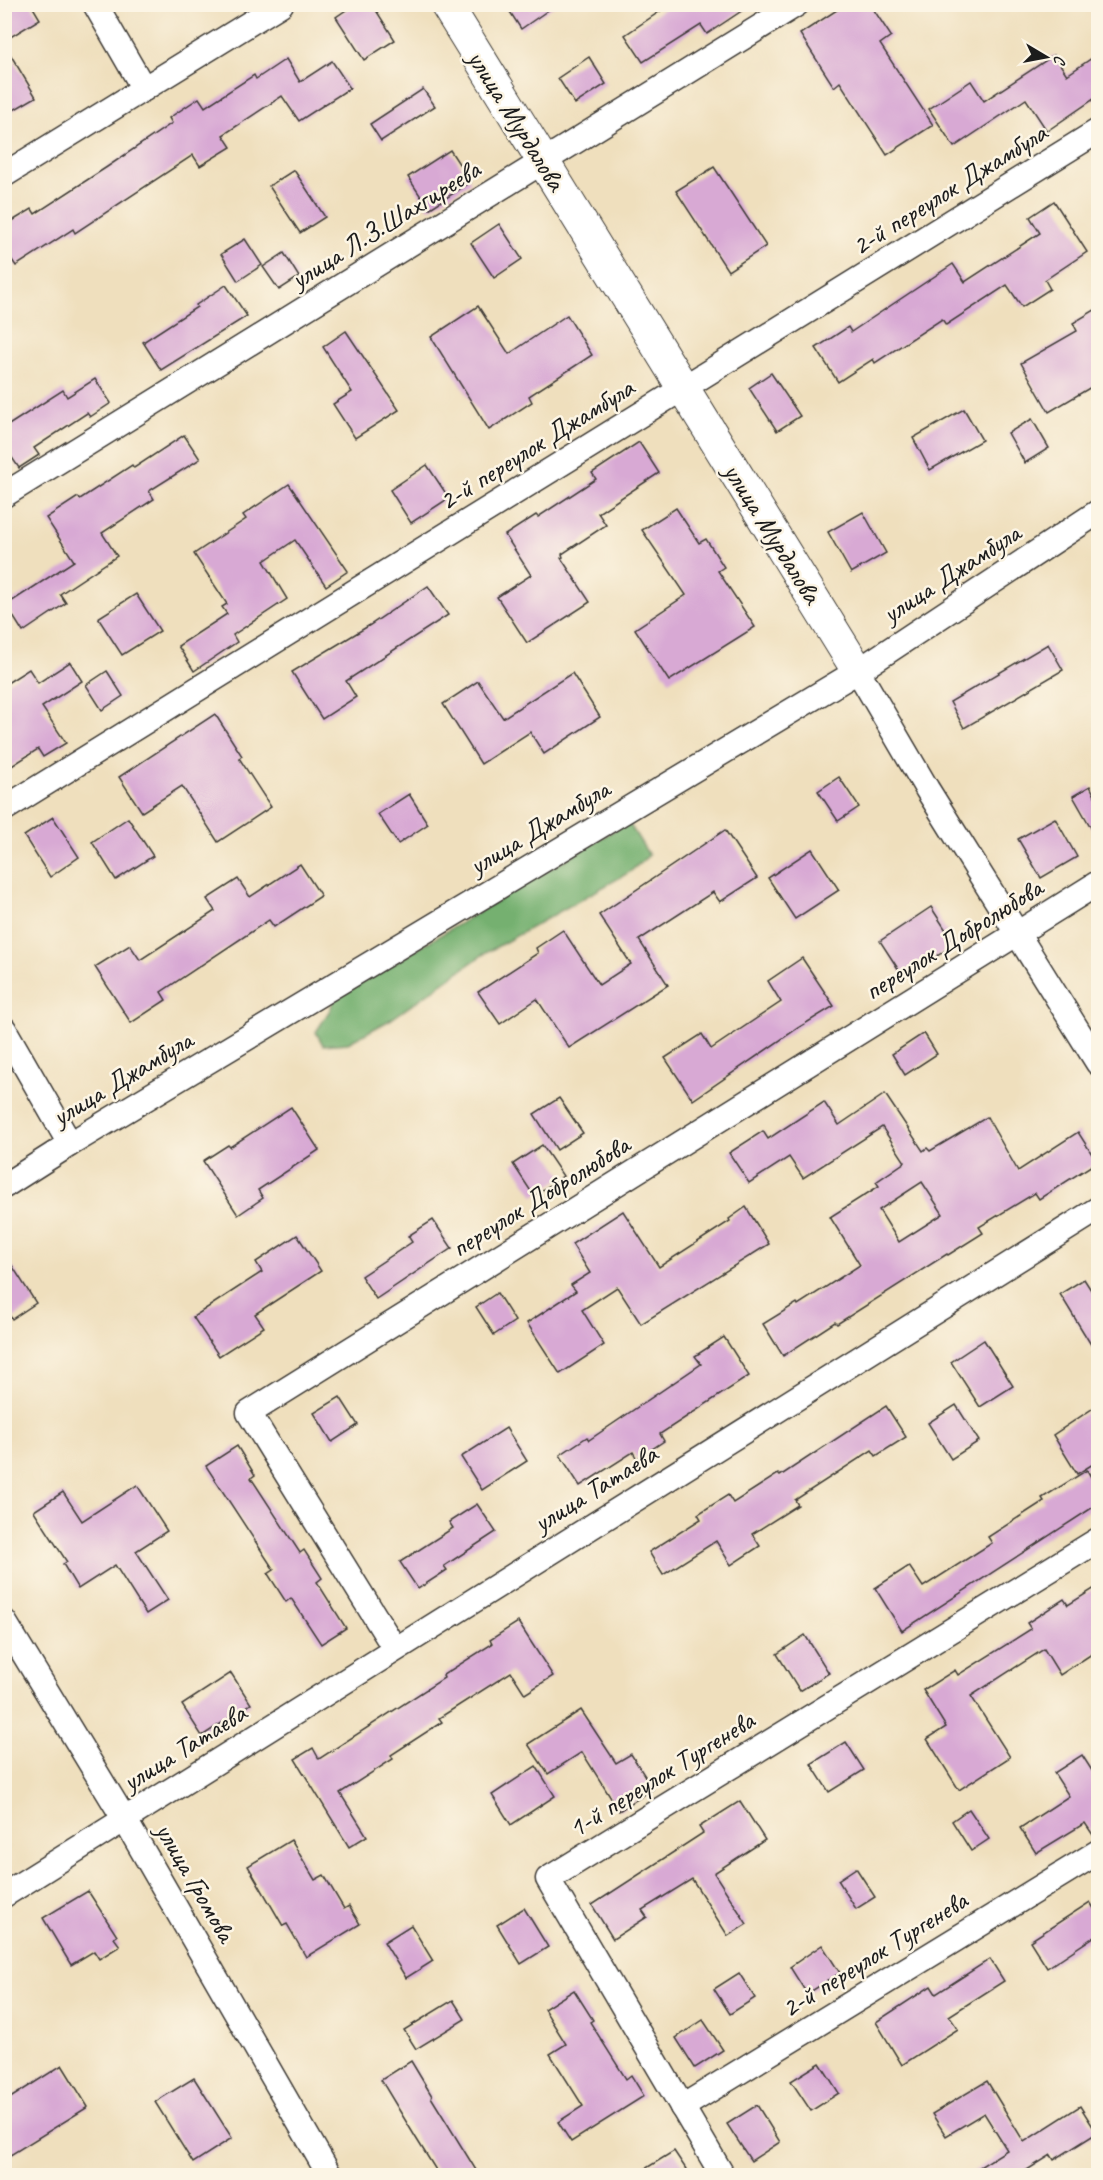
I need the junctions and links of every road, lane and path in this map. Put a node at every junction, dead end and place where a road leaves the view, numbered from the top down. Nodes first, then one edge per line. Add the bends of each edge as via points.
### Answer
1 (95, 4) edge
2 (281, 4) edge
3 (446, 4) edge
4 (797, 4) edge
5 (144, 89) junction
6 (1098, 131) edge
7 (542, 162) junction
8 (4, 175) edge
9 (684, 388) junction
10 (4, 495) edge
11 (1098, 512) edge
12 (858, 670) junction
13 (4, 809) edge
14 (1098, 883) edge
15 (1018, 934) junction
16 (4, 1029) edge
17 (1098, 1063) edge
18 (70, 1144) junction
19 (4, 1186) edge
20 (1098, 1209) edge
21 (1098, 1540) edge
22 (4, 1621) edge
23 (395, 1648) junction
24 (125, 1820) junction
25 (1098, 1852) edge
26 (4, 1895) edge
27 (682, 2107) junction
28 (330, 2175) edge
29 (723, 2175) edge

1 - 5 street
2 - 5 street
3 - 7 street, улица Мурдалова
4 - 7 street, улица Л.З.Шахгиреева
5 - 8 street
6 - 9 street, 2-й переулок Джамбула
7 - 9 street, улица Мурдалова
7 - 10 street, улица Л.З.Шахгиреева
9 - 12 street, улица Мурдалова
9 - 13 street, 2-й переулок Джамбула
11 - 12 street, улица Джамбула
12 - 15 street, улица Мурдалова
12 - 18 street, улица Джамбула
14 - 15 street, переулок Добролюбова
15 - 17 street, улица Мурдалова
15 - 23 street, переулок Добролюбова via 249,1413
16 - 18 street
18 - 19 street, улица Джамбула
20 - 23 street, улица Татаева
21 - 27 street, 1-й переулок Тургенева via 548,1879
22 - 24 street, улица Громова
23 - 24 street, улица Татаева
24 - 26 street, улица Татаева
24 - 28 street, улица Громова
25 - 27 street, 2-й переулок Тургенева
27 - 29 street, 1-й переулок Тургенева

